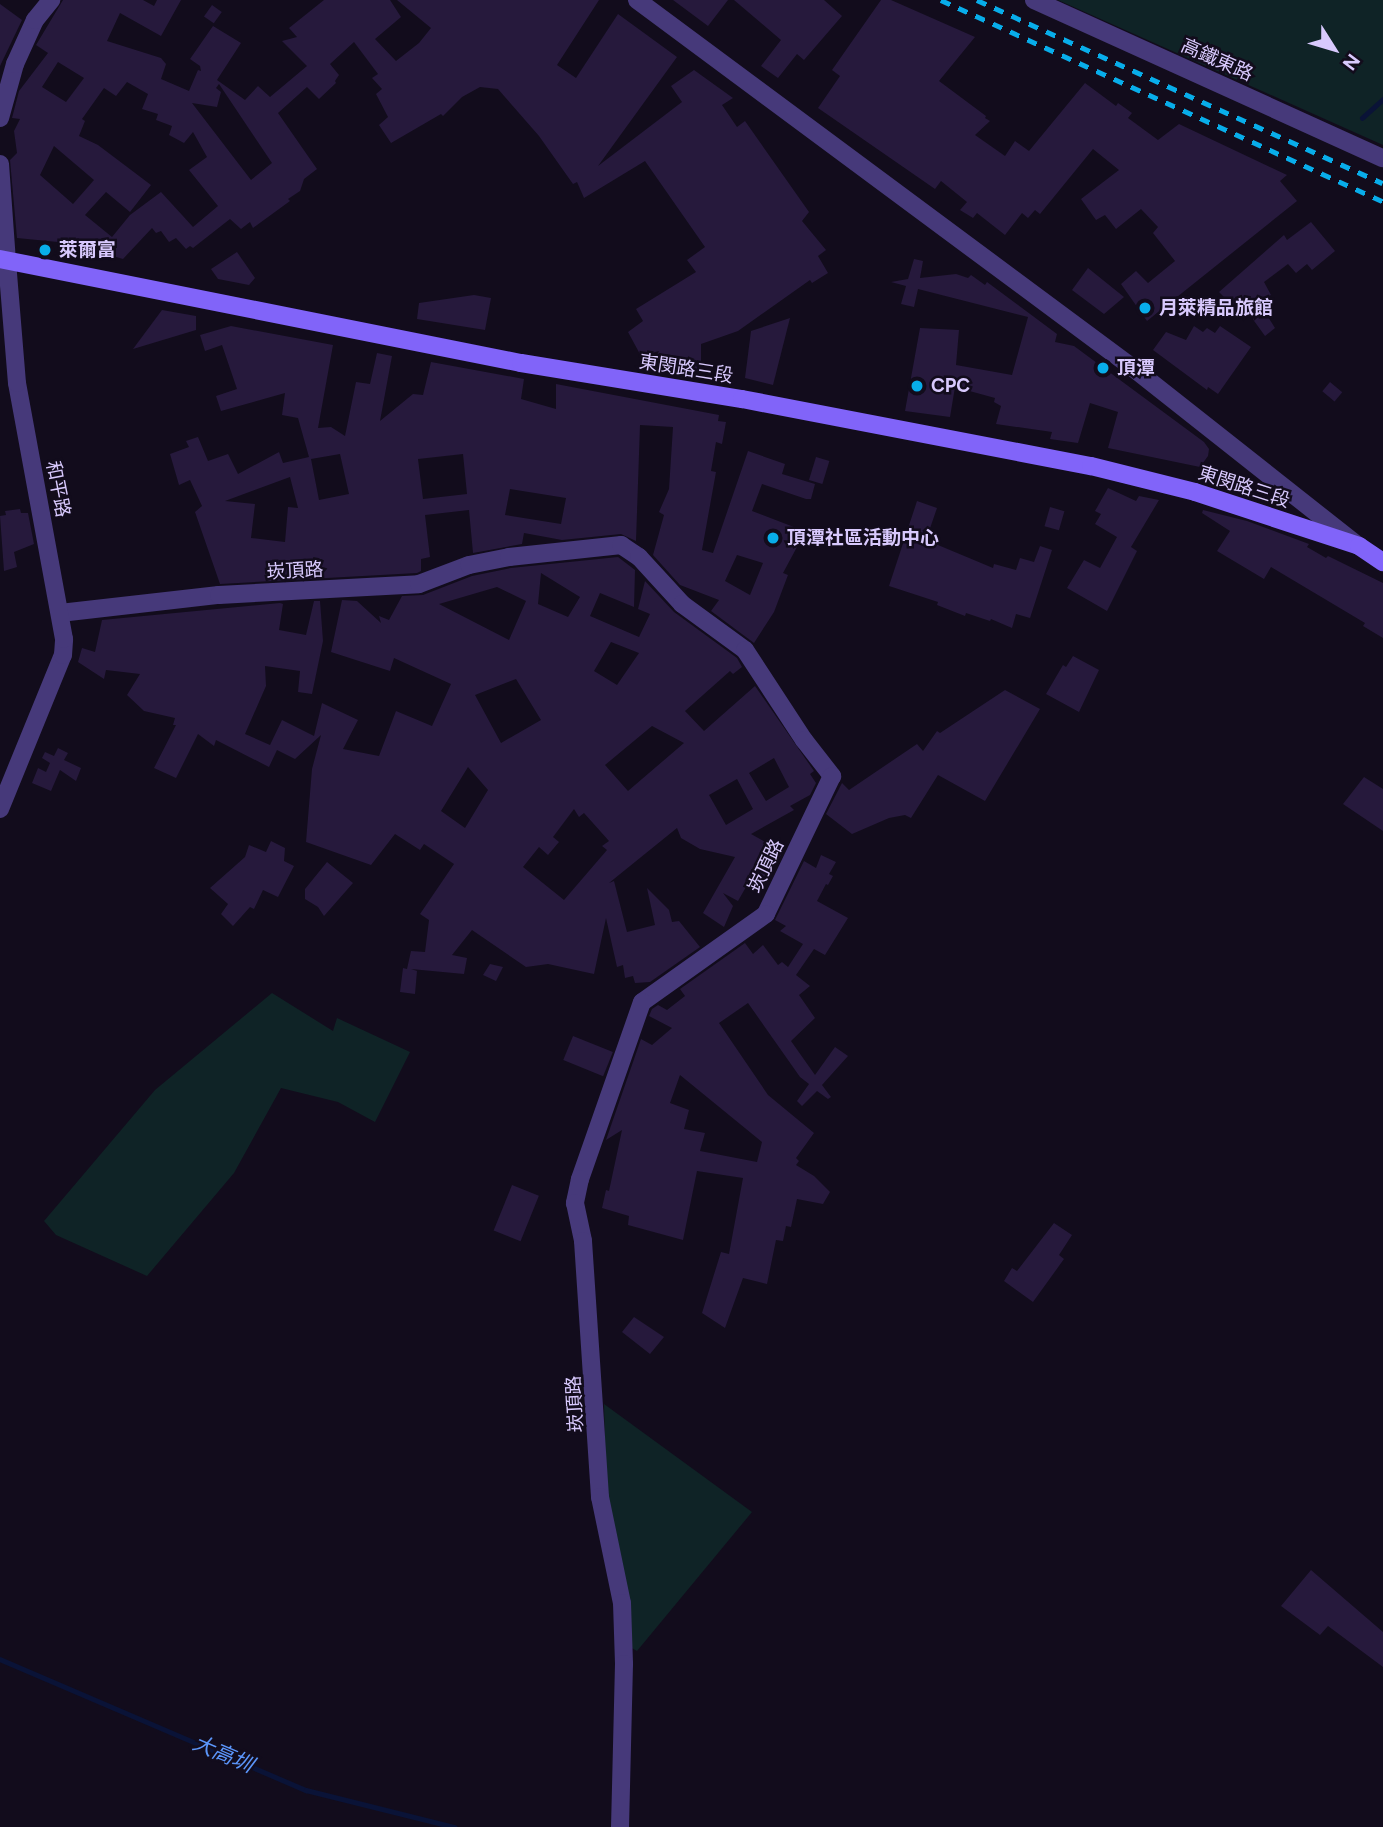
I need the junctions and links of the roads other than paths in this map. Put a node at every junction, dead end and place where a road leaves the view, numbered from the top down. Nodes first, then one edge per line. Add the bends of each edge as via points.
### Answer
1 (51, 0) edge
2 (637, 0) edge
3 (1034, 0) edge
4 (0, 118) edge
5 (1383, 158) edge
6 (0, 164) edge
7 (4, 260) edge
8 (1359, 546) junction
9 (1383, 562) edge
10 (60, 613) junction
11 (0, 809) edge
12 (620, 1827) edge

1 - 4 street via 35,20 15,64
2 - 8 street via 1133,368
3 - 5 street, 高鐵東路
6 - 7 street, 和平路
7 - 8 main road, 東閔路三段 via 521,362 1091,466 1195,492
7 - 10 street, 和平路 via 17,383
8 - 9 main road, 東閔路三段
10 - 11 street, 和平路 via 64,655
10 - 12 street, 崁頂路 via 219,596 419,584 469,565 509,557 621,545 639,557 682,604 745,650 832,776 766,914 642,1002 575,1203 583,1241 594,1365 600,1497 622,1604

